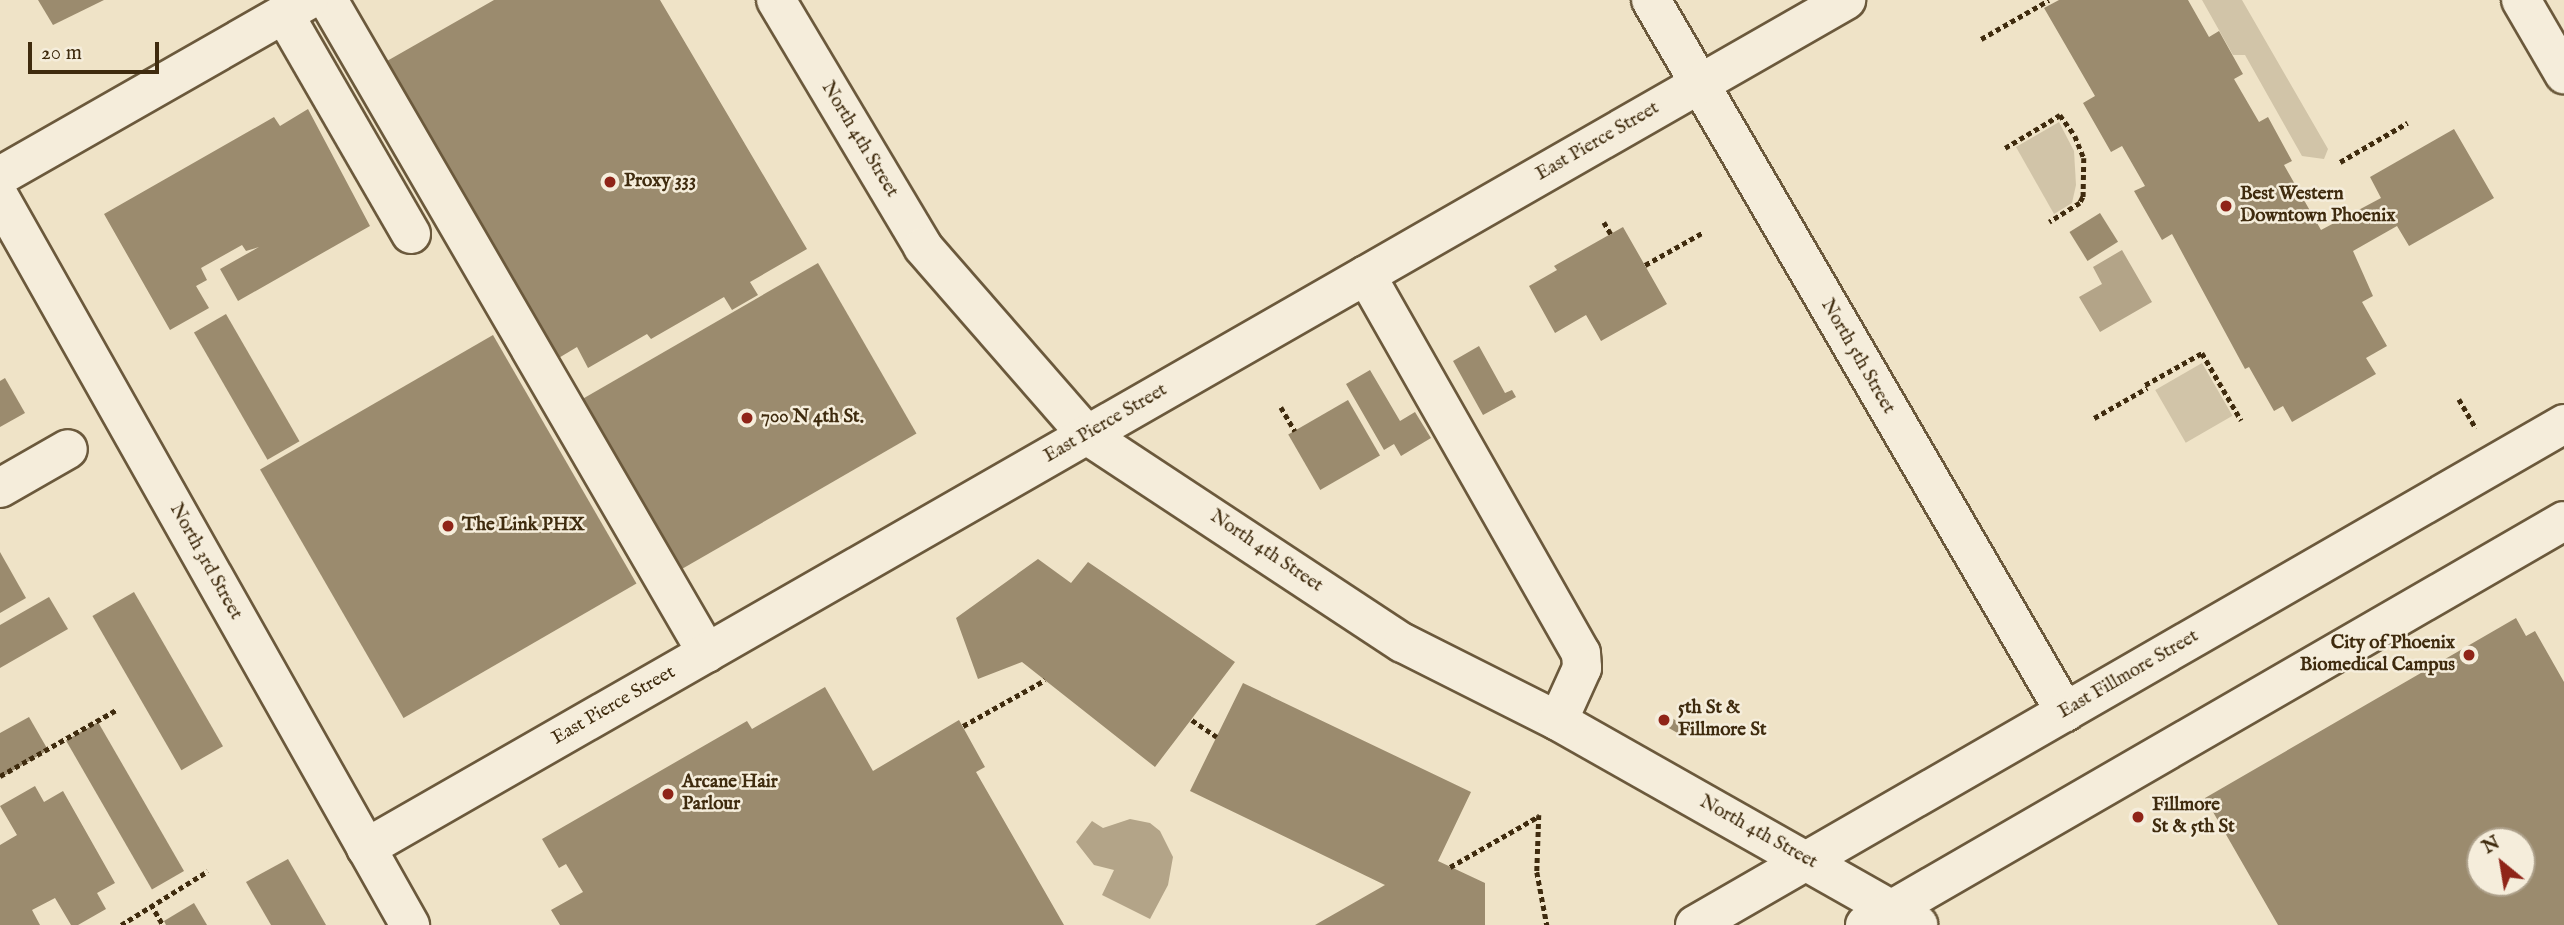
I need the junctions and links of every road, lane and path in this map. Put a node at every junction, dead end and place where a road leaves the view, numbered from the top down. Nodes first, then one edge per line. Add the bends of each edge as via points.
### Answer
1 (328, 0) edge
2 (776, 0) edge
3 (1651, 0) edge
4 (1846, 0) edge
5 (2049, 0) edge
6 (2521, 0) edge
7 (296, 7) edge
8 (1981, 39) dead end
9 (2564, 74) edge
10 (1700, 84) junction
11 (2407, 124) dead end
12 (2005, 148) dead end
13 (2340, 162) dead end
14 (0, 176) edge
15 (0, 198) edge
16 (1604, 222) dead end
17 (2049, 222) dead end
18 (1702, 233) dead end
19 (411, 234) dead end
20 (1611, 234) dead end
21 (1645, 265) dead end
22 (1366, 275) junction
23 (2459, 399) dead end
24 (1281, 407) dead end
25 (2094, 418) dead end
26 (2241, 420) dead end
27 (2564, 424) edge
28 (1295, 431) dead end
29 (1087, 435) junction
30 (2481, 437) dead end
31 (68, 449) dead end
32 (0, 488) edge
33 (2564, 521) edge
34 (707, 653) junction
35 (1045, 680) dead end
36 (116, 709) dead end
37 (2065, 712) junction
38 (1192, 720) dead end
39 (1558, 721) junction
40 (962, 726) dead end
41 (1217, 737) dead end
42 (0, 776) edge
43 (366, 848) junction
44 (1806, 860) junction
45 (1450, 867) dead end
46 (208, 871) dead end
47 (151, 904) junction
48 (1893, 920) edge
49 (121, 925) edge
50 (163, 925) edge
51 (410, 925) edge
52 (1547, 925) edge
53 (1695, 925) edge

1 - 34 street
2 - 29 street, North 4th Street via 923,247
3 - 10 street, North 5th Street
4 - 10 street, East Pierce Street
5 - 8 path
6 - 9 street
7 - 14 street
7 - 19 street
10 - 22 street, East Pierce Street
10 - 37 street, North 5th Street
11 - 13 path
12 - 17 path via 2060,115 2075,136 2084,158 2083,197
15 - 43 street, North 3rd Street
16 - 20 path
18 - 21 path
22 - 29 street, East Pierce Street
22 - 39 street via 1581,653 1582,668
23 - 30 path
24 - 28 path
25 - 26 path via 2202,353
27 - 37 street, East Fillmore Street
29 - 34 street, East Pierce Street
29 - 39 street, North 4th Street via 1403,643
31 - 32 street
33 - 48 street
34 - 43 street, East Pierce Street
35 - 40 path
36 - 42 path
37 - 44 street, East Fillmore Street
38 - 41 path
39 - 44 street, North 4th Street
43 - 51 street, North 3rd Street
44 - 48 street, North 4th Street
44 - 53 street, East Fillmore Street
45 - 52 path via 1539,815 1537,872
46 - 47 path
47 - 49 path
47 - 50 path

